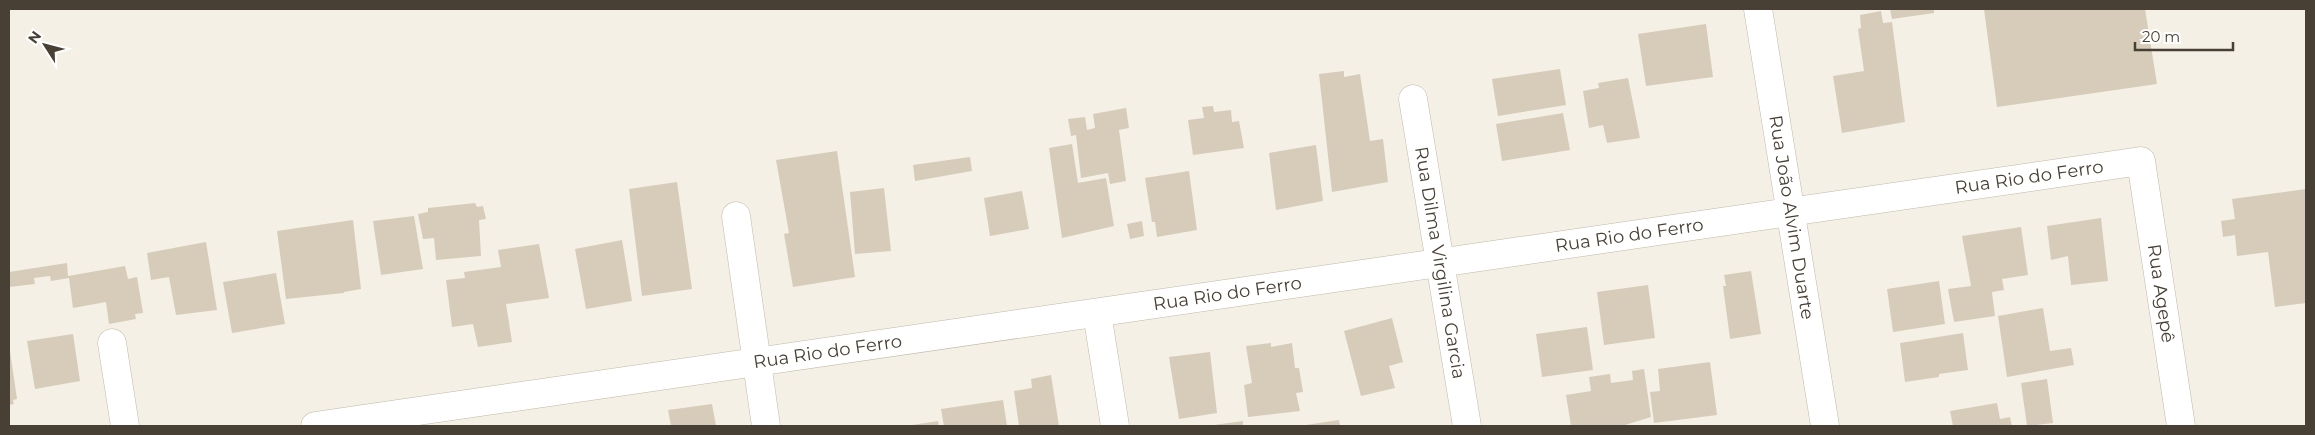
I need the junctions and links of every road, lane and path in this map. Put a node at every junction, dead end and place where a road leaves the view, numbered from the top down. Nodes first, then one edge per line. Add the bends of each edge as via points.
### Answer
1 (1758, 9) edge
2 (1413, 99) dead end
3 (2141, 161) joint
4 (1790, 212) junction
5 (736, 216) dead end
6 (1440, 263) junction
7 (1097, 313) junction
8 (112, 343) dead end
9 (757, 362) junction
10 (412, 419) edge
11 (125, 426) edge
12 (316, 426) edge
13 (766, 426) edge
14 (1115, 426) edge
15 (1467, 426) edge
16 (1825, 426) edge
17 (2181, 426) edge

1 - 4 street, Rua João Alvim Duarte
2 - 6 street, Rua Dilma Virgilina Garcia
3 - 4 street, Rua Rio do Ferro
3 - 17 street, Rua Agepê
4 - 6 street, Rua Rio do Ferro
4 - 16 street, Rua João Alvim Duarte
5 - 9 street
6 - 7 street, Rua Rio do Ferro
6 - 15 street, Rua Dilma Virgilina Garcia
7 - 9 street, Rua Rio do Ferro
7 - 14 street
8 - 11 street
9 - 10 street, Rua Rio do Ferro
9 - 13 street
10 - 12 street, Rua Rio do Ferro

